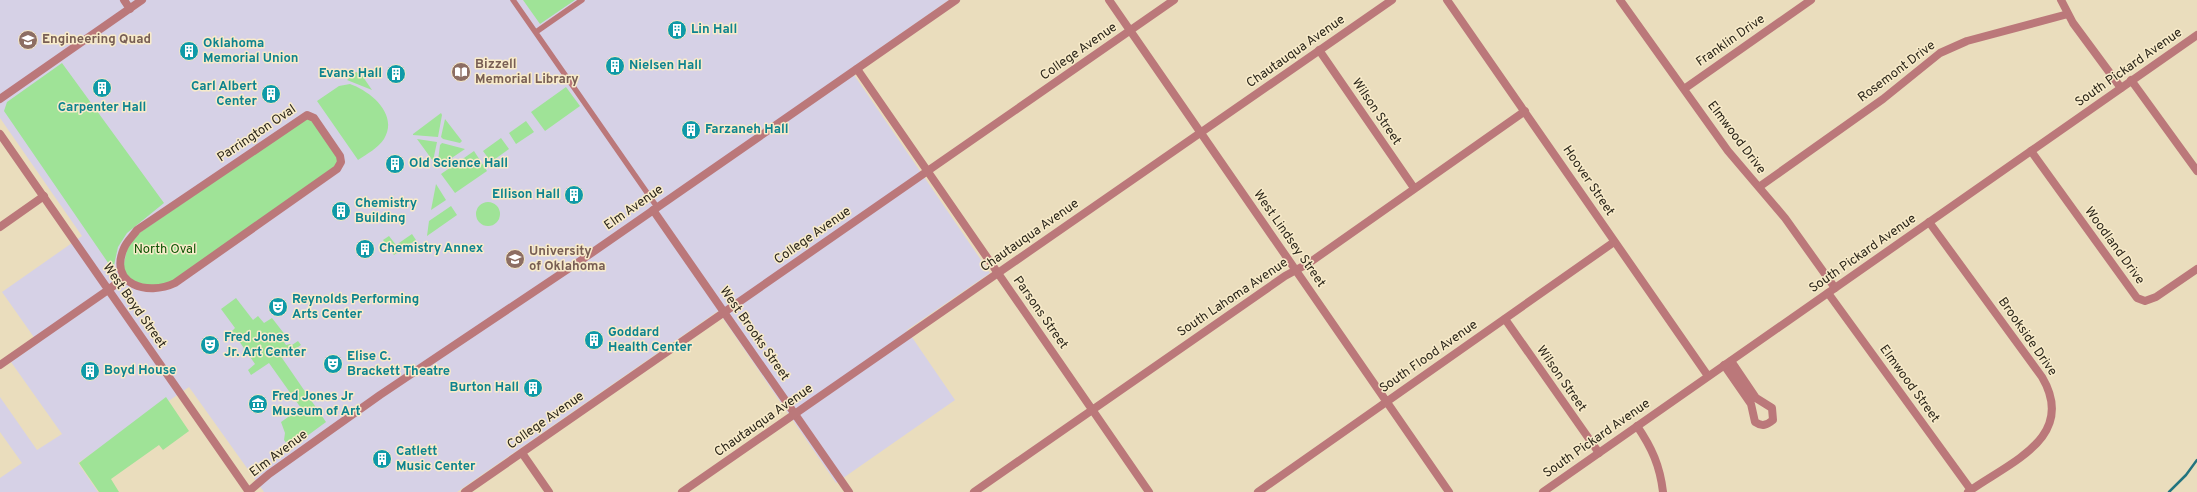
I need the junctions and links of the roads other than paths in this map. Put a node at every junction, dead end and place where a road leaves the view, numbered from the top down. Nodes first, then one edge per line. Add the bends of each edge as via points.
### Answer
1 (124, 0) edge
2 (142, 0) edge
3 (513, 0) edge
4 (582, 0) edge
5 (956, 0) edge
6 (1109, 0) edge
7 (1174, 0) edge
8 (1392, 0) edge
9 (1447, 0) edge
10 (1620, 0) edge
11 (1811, 0) edge
12 (2061, 0) edge
13 (130, 9) junction
14 (2068, 14) junction
15 (1130, 31) junction
16 (536, 32) junction
17 (2197, 35) edge
18 (1320, 50) junction
19 (857, 69) junction
20 (2131, 80) junction
21 (2120, 88) junction
22 (1684, 89) junction
23 (0, 99) edge
24 (1525, 111) junction
25 (1201, 132) junction
26 (0, 134) edge
27 (2031, 151) junction
28 (927, 172) junction
29 (2197, 172) edge
30 (1759, 187) junction
31 (1414, 188) junction
32 (44, 196) junction
33 (655, 209) junction
34 (1929, 222) junction
35 (0, 227) edge
36 (1614, 242) junction
37 (2197, 269) edge
38 (1296, 270) junction
39 (998, 273) junction
40 (124, 278) junction
41 (108, 290) junction
42 (1831, 290) junction
43 (724, 312) junction
44 (1504, 318) junction
45 (1728, 363) junction
46 (0, 364) edge
47 (1708, 376) junction
48 (1387, 401) junction
49 (1092, 410) junction
50 (795, 414) junction
51 (1637, 426) junction
52 (522, 453) junction
53 (1599, 453) junction
54 (1970, 491) edge
55 (249, 492) edge
56 (465, 492) edge
57 (549, 492) edge
58 (682, 492) edge
59 (849, 492) edge
60 (974, 492) edge
61 (1149, 492) edge
62 (1258, 492) edge
63 (1450, 492) edge
64 (1543, 492) edge
65 (1663, 492) edge

1 - 13 street
2 - 13 street
3 - 16 street, West Brooks Street
4 - 16 street
5 - 19 street, Elm Avenue
6 - 15 street, West Lindsey Street
7 - 15 street, College Avenue
8 - 18 street, Chautauqua Avenue
9 - 24 street, Hoover Street
10 - 22 street, Elmwood Drive
11 - 22 street, Franklin Drive
12 - 14 street
13 - 23 street
14 - 21 street
14 - 30 street, Rosemont Drive via 1966,41 1940,54 1883,99
15 - 25 street, West Lindsey Street
15 - 28 street, College Avenue
16 - 33 street, West Brooks Street
17 - 20 street, South Pickard Avenue
18 - 25 street, Chautauqua Avenue
18 - 31 street, Wilson Street
19 - 28 street, Parsons Street
19 - 33 street, Elm Avenue
20 - 21 street, South Pickard Avenue
20 - 29 street
21 - 27 street, South Pickard Avenue
22 - 30 street, Elmwood Drive via 1728,151
24 - 31 street, South Lahoma Avenue
24 - 36 street, Hoover Street
25 - 38 street, West Lindsey Street
25 - 39 street, Chautauqua Avenue
26 - 32 street, West Boyd Street
27 - 34 street, South Pickard Avenue
27 - 37 street, Woodland Drive via 2137,298 2145,301 2156,297
28 - 39 street, Parsons Street
28 - 43 street, College Avenue
30 - 42 street, Elmwood Drive via 1800,238
31 - 38 street, South Lahoma Avenue
32 - 35 street
32 - 41 street, West Boyd Street
33 - 43 street, West Brooks Street
33 - 55 street, Elm Avenue via 380,395 269,474
34 - 42 street, South Pickard Avenue
34 - 54 street, Brookside Drive via 2042,378 2051,396 2051,420 2041,440
36 - 44 street, South Flood Avenue
36 - 47 street, Hoover Street
38 - 48 street, West Lindsey Street
38 - 49 street, South Lahoma Avenue
39 - 49 street, Parsons Street
39 - 50 street, Chautauqua Avenue
40 - 40 street, Parrington Oval via 135,286 150,289 175,283 337,169 341,162 340,156 314,118 300,118 137,230 122,254
40 - 41 street
41 - 46 street
41 - 55 street, West Boyd Street
42 - 45 street, South Pickard Avenue
42 - 54 street, Elmwood Street
43 - 50 street, West Brooks Street
43 - 52 street, College Avenue
44 - 48 street, South Flood Avenue
44 - 53 street, Wilson Street
45 - 45 street via 1751,404 1755,422 1761,426 1768,424 1773,420 1772,408 1756,398
45 - 47 street, South Pickard Avenue
47 - 51 street, South Pickard Avenue
48 - 62 street, South Flood Avenue
48 - 63 street, West Lindsey Street
49 - 60 street, South Lahoma Avenue
49 - 61 street, Parsons Street
50 - 58 street, Chautauqua Avenue
50 - 59 street, West Brooks Street
51 - 53 street, South Pickard Avenue
51 - 65 street via 1655,455
52 - 56 street, College Avenue
52 - 57 street
53 - 64 street, South Pickard Avenue

